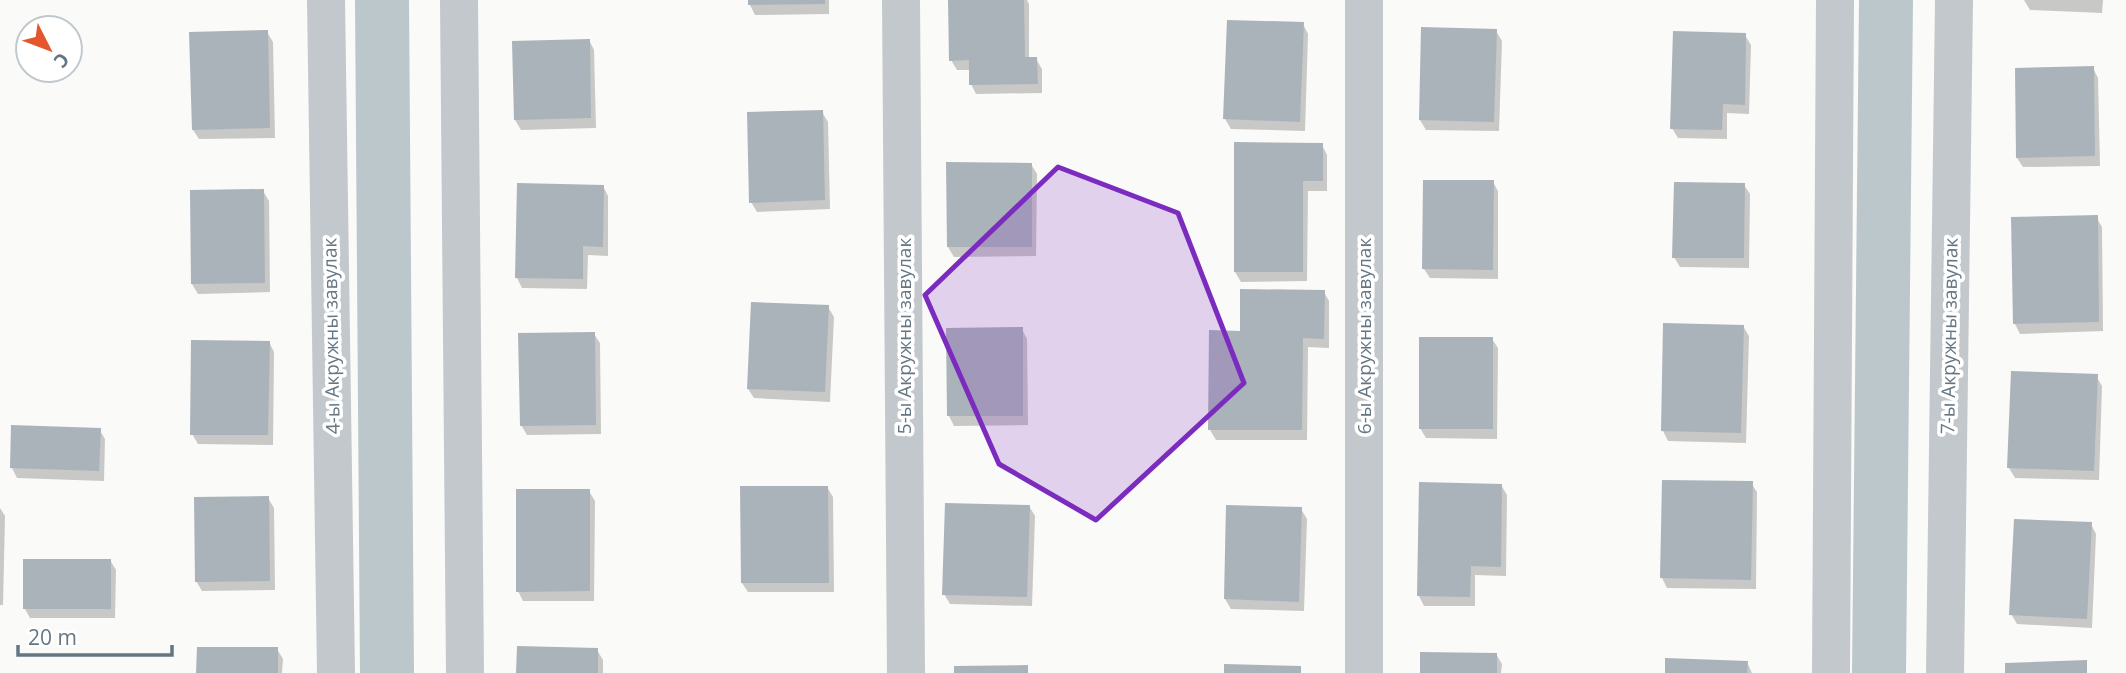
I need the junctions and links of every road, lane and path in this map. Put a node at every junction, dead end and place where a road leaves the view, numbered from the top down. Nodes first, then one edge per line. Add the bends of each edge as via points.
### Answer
1 (326, 0) edge
2 (459, 0) edge
3 (901, 0) edge
4 (1364, 0) edge
5 (1835, 0) edge
6 (1954, 0) edge
7 (336, 673) edge
8 (465, 673) edge
9 (906, 673) edge
10 (1364, 673) edge
11 (1831, 673) edge
12 (1945, 673) edge

1 - 7 street, 4-ы Акружны завулак
2 - 8 street
3 - 9 street, 5-ы Акружны завулак
4 - 10 street, 6-ы Акружны завулак
5 - 11 street
6 - 12 street, 7-ы Акружны завулак

